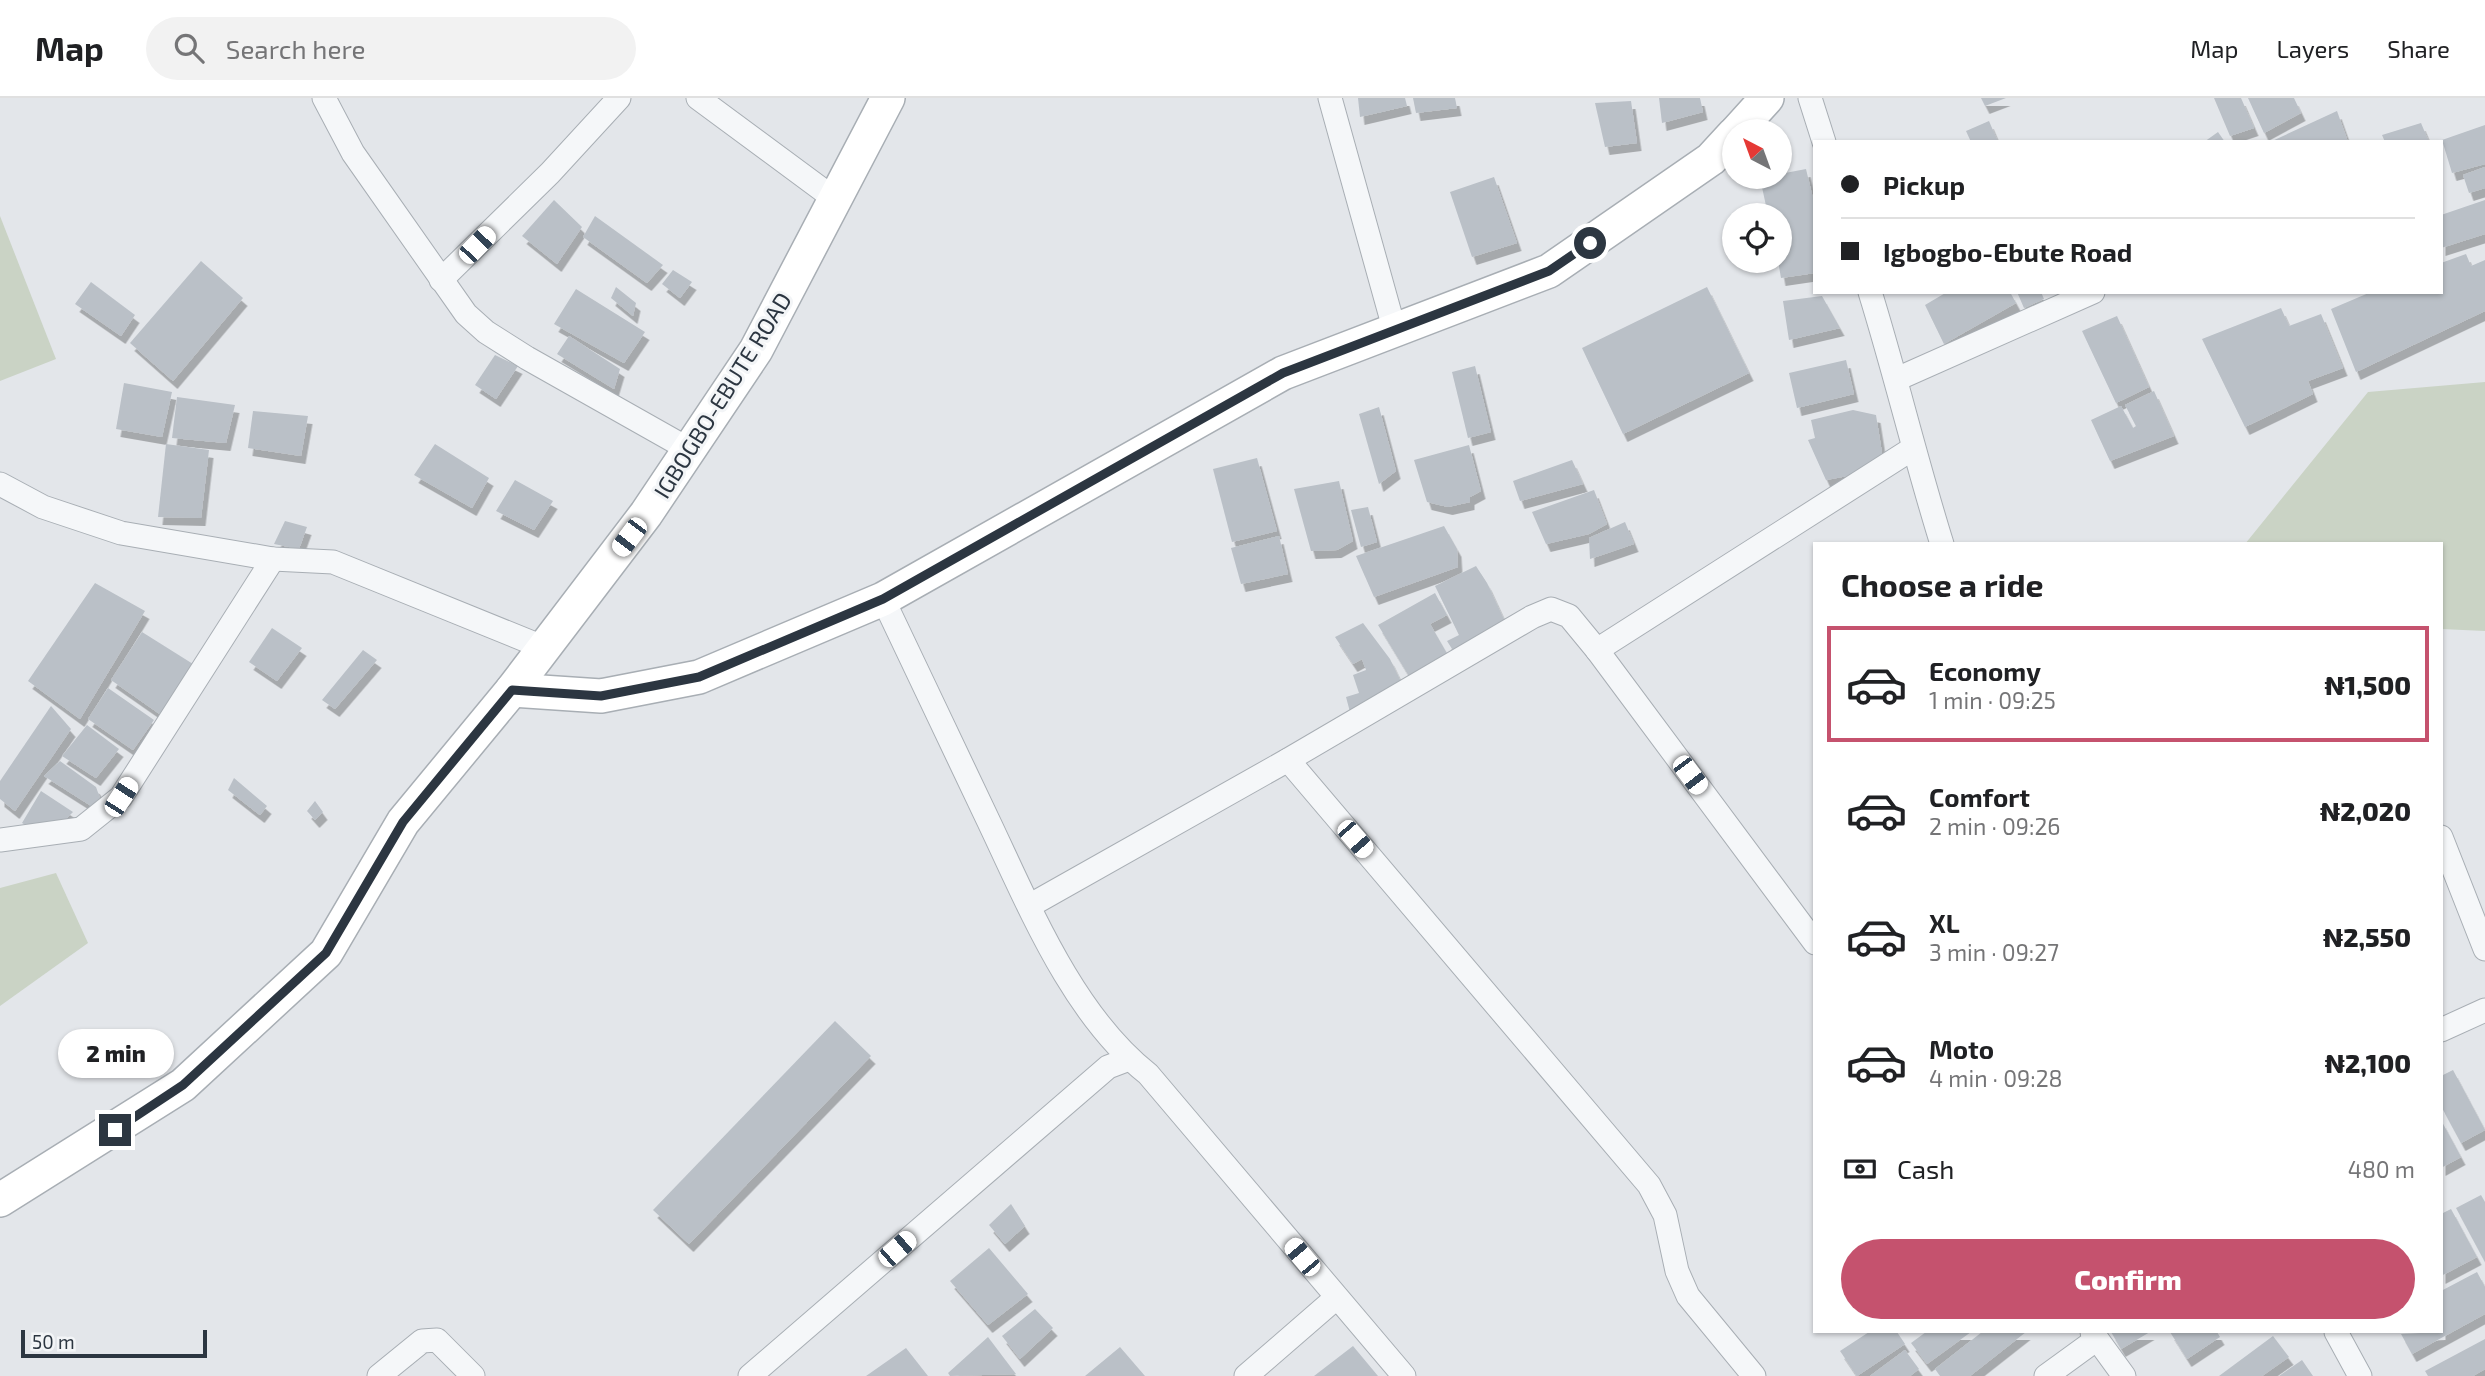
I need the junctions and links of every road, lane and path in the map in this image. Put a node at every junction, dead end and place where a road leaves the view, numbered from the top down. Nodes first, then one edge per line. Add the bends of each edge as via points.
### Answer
1 (324, 98) edge
2 (619, 98) edge
3 (698, 98) edge
4 (888, 98) edge
5 (1331, 98) edge
6 (1767, 98) edge
7 (1810, 98) edge
8 (1748, 119) edge
9 (1823, 140) edge
10 (1722, 147) edge
11 (836, 200) junction
12 (441, 280) junction
13 (1871, 294) edge
14 (2088, 294) edge
15 (1394, 328) junction
16 (1897, 379) junction
17 (1912, 449) junction
18 (690, 450) junction
19 (0, 484) edge
20 (1941, 542) edge
21 (273, 559) junction
22 (883, 599) junction
23 (545, 648) junction
24 (1597, 650) junction
25 (512, 690) junction
26 (1288, 760) junction
27 (0, 840) edge
28 (2443, 842) edge
29 (1029, 906) junction
30 (1813, 940) edge
31 (2485, 949) edge
32 (2485, 1010) edge
33 (2443, 1029) edge
34 (1129, 1059) junction
35 (0, 1200) edge
36 (1336, 1298) junction
37 (2337, 1333) edge
38 (2095, 1335) edge
39 (379, 1376) edge
40 (473, 1376) edge
41 (750, 1376) edge
42 (1246, 1376) edge
43 (1404, 1376) edge
44 (1755, 1376) edge
45 (2046, 1376) edge
46 (2124, 1376) edge
47 (2360, 1376) edge

1 - 12 street via 353,153
2 - 12 street via 551,173
3 - 11 street
4 - 11 main road, IGBOGBO-EBUTE ROAD
5 - 15 street
6 - 8 main road
7 - 9 street
10 - 15 main road via 1549,271
11 - 18 main road, IGBOGBO-EBUTE ROAD via 756,350
12 - 18 street via 486,332
13 - 16 street
14 - 16 street
15 - 22 main road via 1283,373
16 - 17 street
17 - 20 street
17 - 24 street
18 - 23 main road, IGBOGBO-EBUTE ROAD
19 - 21 street via 43,507 121,533
21 - 23 street via 333,562
21 - 27 street via 121,797 81,829
22 - 25 main road via 699,677 601,696
22 - 29 street
23 - 25 main road, IGBOGBO-EBUTE ROAD
24 - 26 street via 1569,616 1551,609
24 - 30 street
25 - 35 main road, IGBOGBO-EBUTE ROAD via 403,822 326,953 183,1085
26 - 29 street
26 - 44 street via 1649,1185 1665,1215 1677,1271 1688,1296
28 - 31 street
29 - 34 street via 1073,988
32 - 33 street
34 - 36 street via 1148,1074
34 - 41 street via 1108,1067
36 - 42 street
36 - 43 street
37 - 47 street
38 - 45 street
38 - 46 street
39 - 40 street via 422,1341 437,1340

